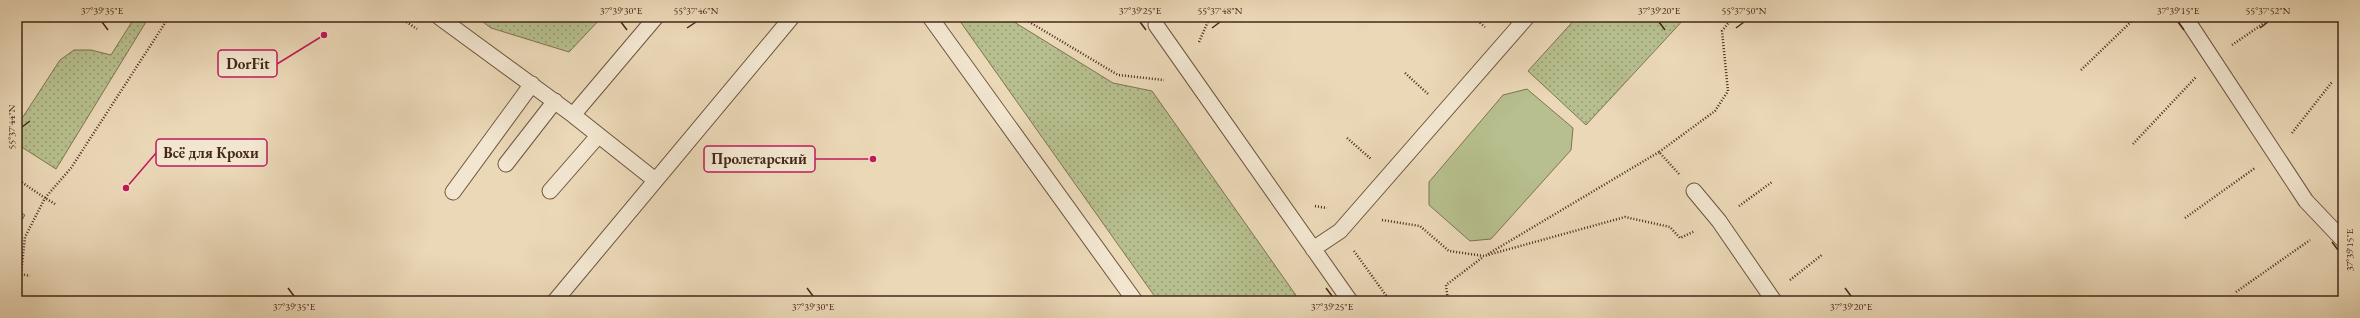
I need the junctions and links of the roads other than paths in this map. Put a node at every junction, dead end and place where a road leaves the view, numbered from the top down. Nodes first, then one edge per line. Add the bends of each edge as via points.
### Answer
1 (439, 17) edge
2 (656, 17) edge
3 (792, 17) edge
4 (930, 17) edge
5 (1527, 17) edge
6 (2185, 17) edge
7 (1156, 25) dead end
8 (532, 84) junction
9 (555, 101) junction
10 (573, 115) junction
11 (598, 136) junction
12 (506, 164) dead end
13 (655, 180) junction
14 (1694, 190) road end
15 (550, 191) dead end
16 (453, 192) dead end
17 (2343, 240) edge
18 (1314, 249) junction
19 (1772, 299) edge
20 (556, 301) edge
21 (1135, 301) edge
22 (1350, 301) edge

1 - 8 lane
2 - 10 lane
3 - 13 lane
4 - 21 lane
5 - 18 lane via 1340,231
6 - 17 lane via 2306,201
7 - 18 lane
8 - 9 lane
8 - 16 lane
9 - 10 lane
9 - 12 lane
10 - 11 lane
11 - 13 lane
11 - 15 lane
13 - 20 lane
14 - 19 lane via 1719,221
18 - 22 lane

